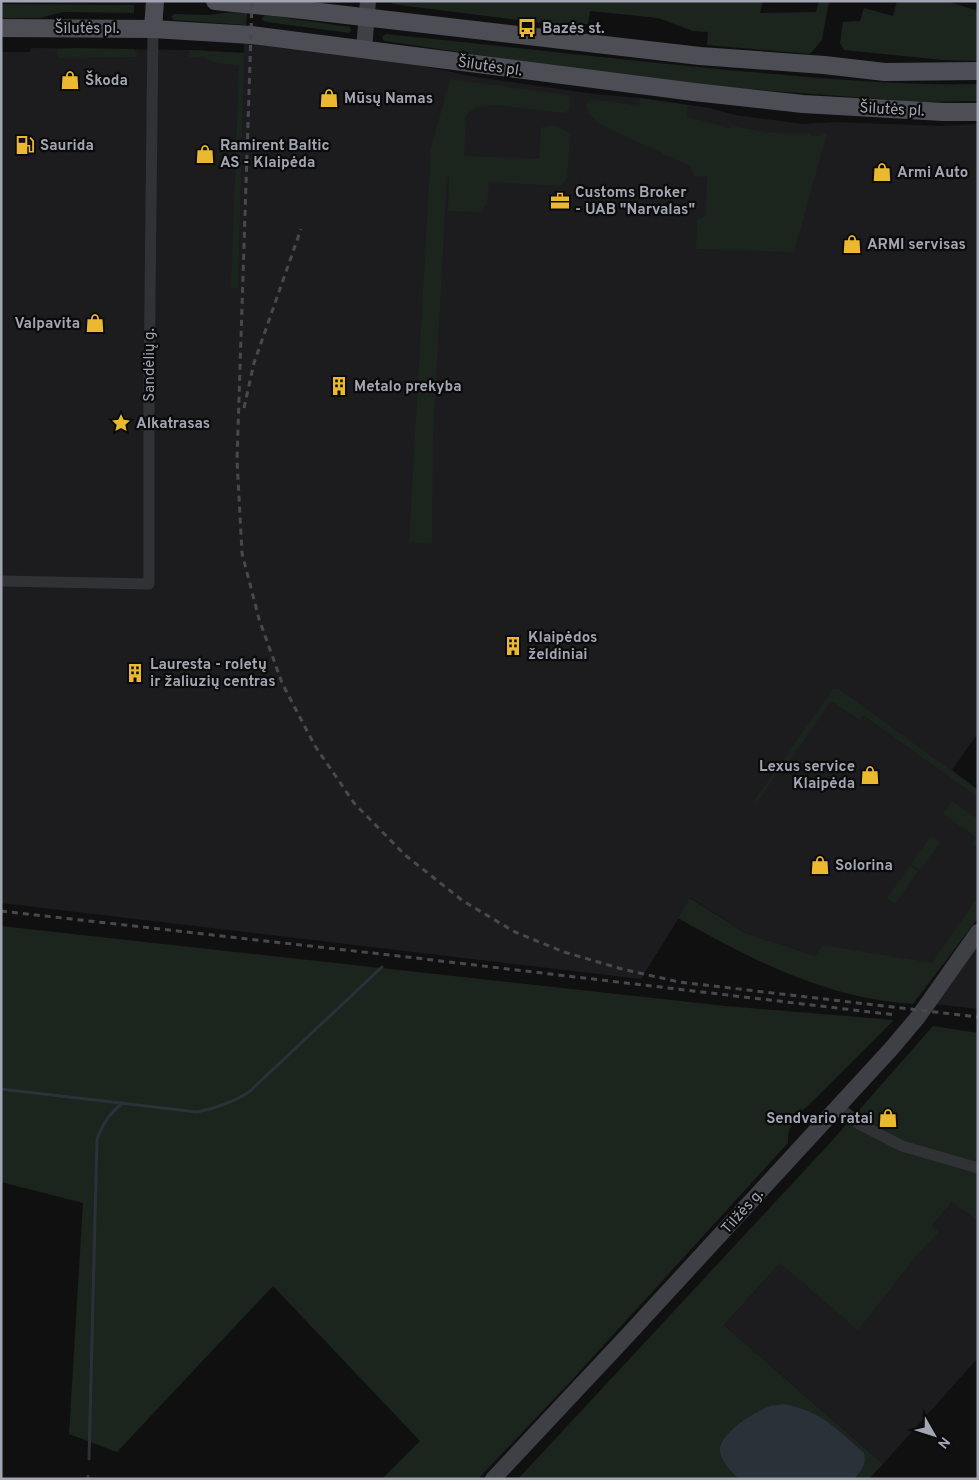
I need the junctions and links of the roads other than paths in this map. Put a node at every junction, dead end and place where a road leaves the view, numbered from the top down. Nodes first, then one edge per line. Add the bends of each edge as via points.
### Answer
1 (155, 1) edge
2 (215, 1) edge
3 (368, 9) edge
4 (1, 28) edge
5 (153, 29) junction
6 (364, 49) junction
7 (978, 71) edge
8 (978, 112) edge
9 (1, 581) edge
10 (978, 932) edge
11 (838, 1106) junction
12 (978, 1168) edge
13 (493, 1479) edge

1 - 5 main road
2 - 3 main road
3 - 6 main road
3 - 7 main road via 711,57 885,72
4 - 5 main road, Šilutės pl.
5 - 6 main road, Šilutės pl. via 252,35
5 - 9 street, Sandėlių g. via 149,584
6 - 8 main road, Šilutės pl. via 793,103
10 - 11 main road, Tilžės g. via 918,1017
11 - 12 street via 859,1124 902,1146
11 - 13 main road, Tilžės g.

